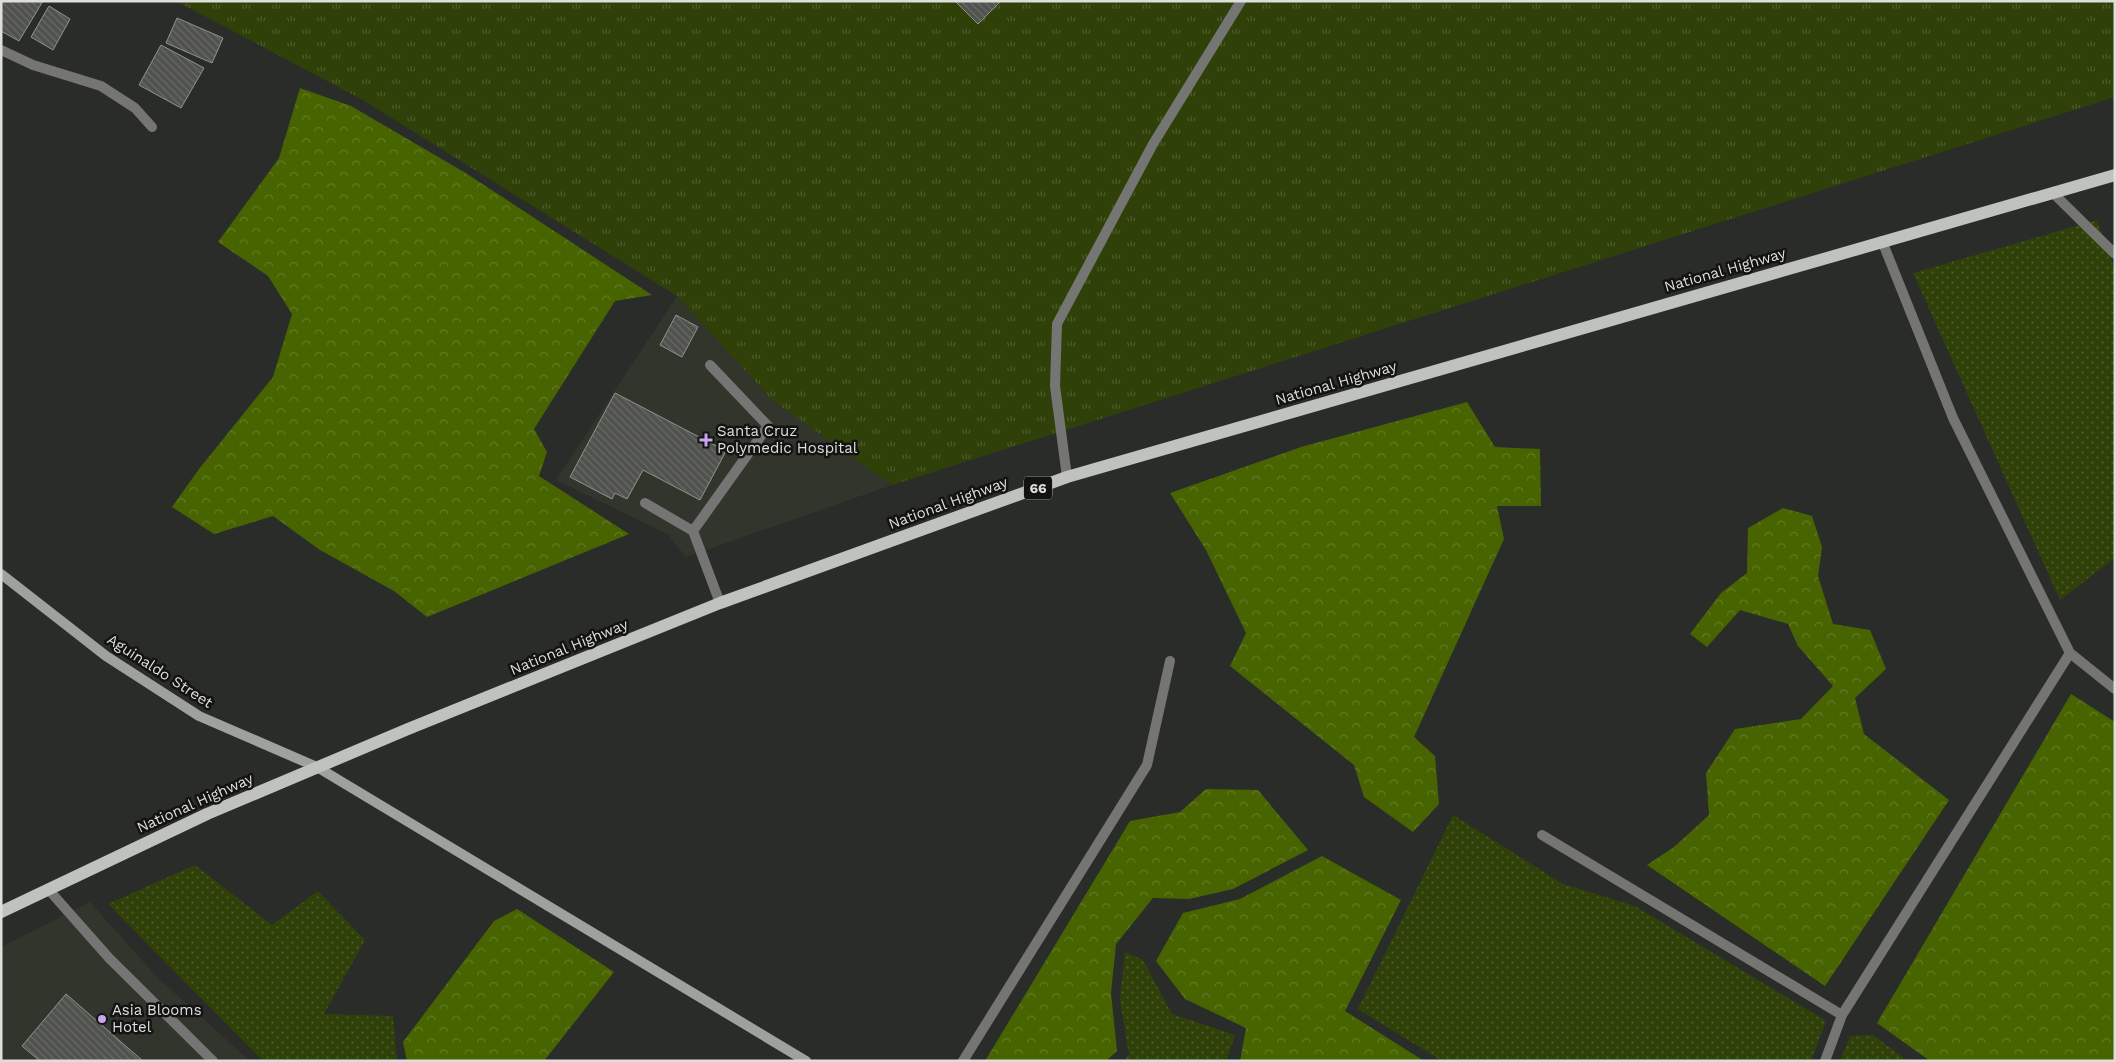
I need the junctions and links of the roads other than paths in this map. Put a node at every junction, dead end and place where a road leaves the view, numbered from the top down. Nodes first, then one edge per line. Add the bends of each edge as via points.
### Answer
1 (1241, 1) edge
2 (1, 50) edge
3 (152, 127) dead end
4 (2115, 175) edge
5 (2054, 194) junction
6 (1882, 241) junction
7 (2115, 254) edge
8 (710, 365) dead end
9 (1068, 477) junction
10 (645, 503) dead end
11 (693, 531) junction
12 (1, 574) edge
13 (720, 603) junction
14 (2070, 653) junction
15 (1170, 661) dead end
16 (2115, 689) edge
17 (317, 767) junction
18 (1542, 835) dead end
19 (48, 889) junction
20 (1, 912) edge
21 (1842, 1016) junction
22 (213, 1061) edge
23 (806, 1061) edge
24 (963, 1061) edge
25 (1825, 1061) edge

1 - 9 street via 1154,144 1056,324 1054,386
2 - 3 street via 33,65 101,86 135,108
4 - 5 main road, National Highway / 66
5 - 6 main road, National Highway / 66
5 - 7 street
6 - 9 main road, National Highway / 66
6 - 14 street via 1952,418
8 - 11 street via 768,426
9 - 13 main road, National Highway / 66
10 - 11 street
11 - 13 street
12 - 17 street, Aguinaldo Street via 106,656 199,716
13 - 17 main road, National Highway / 66
14 - 16 street
14 - 21 street
15 - 24 street via 1146,765
17 - 19 main road, National Highway / 66 via 207,814
17 - 23 street, Aguinaldo Street
18 - 21 street
19 - 20 main road, National Highway / 66
19 - 22 street via 109,958
21 - 25 street

